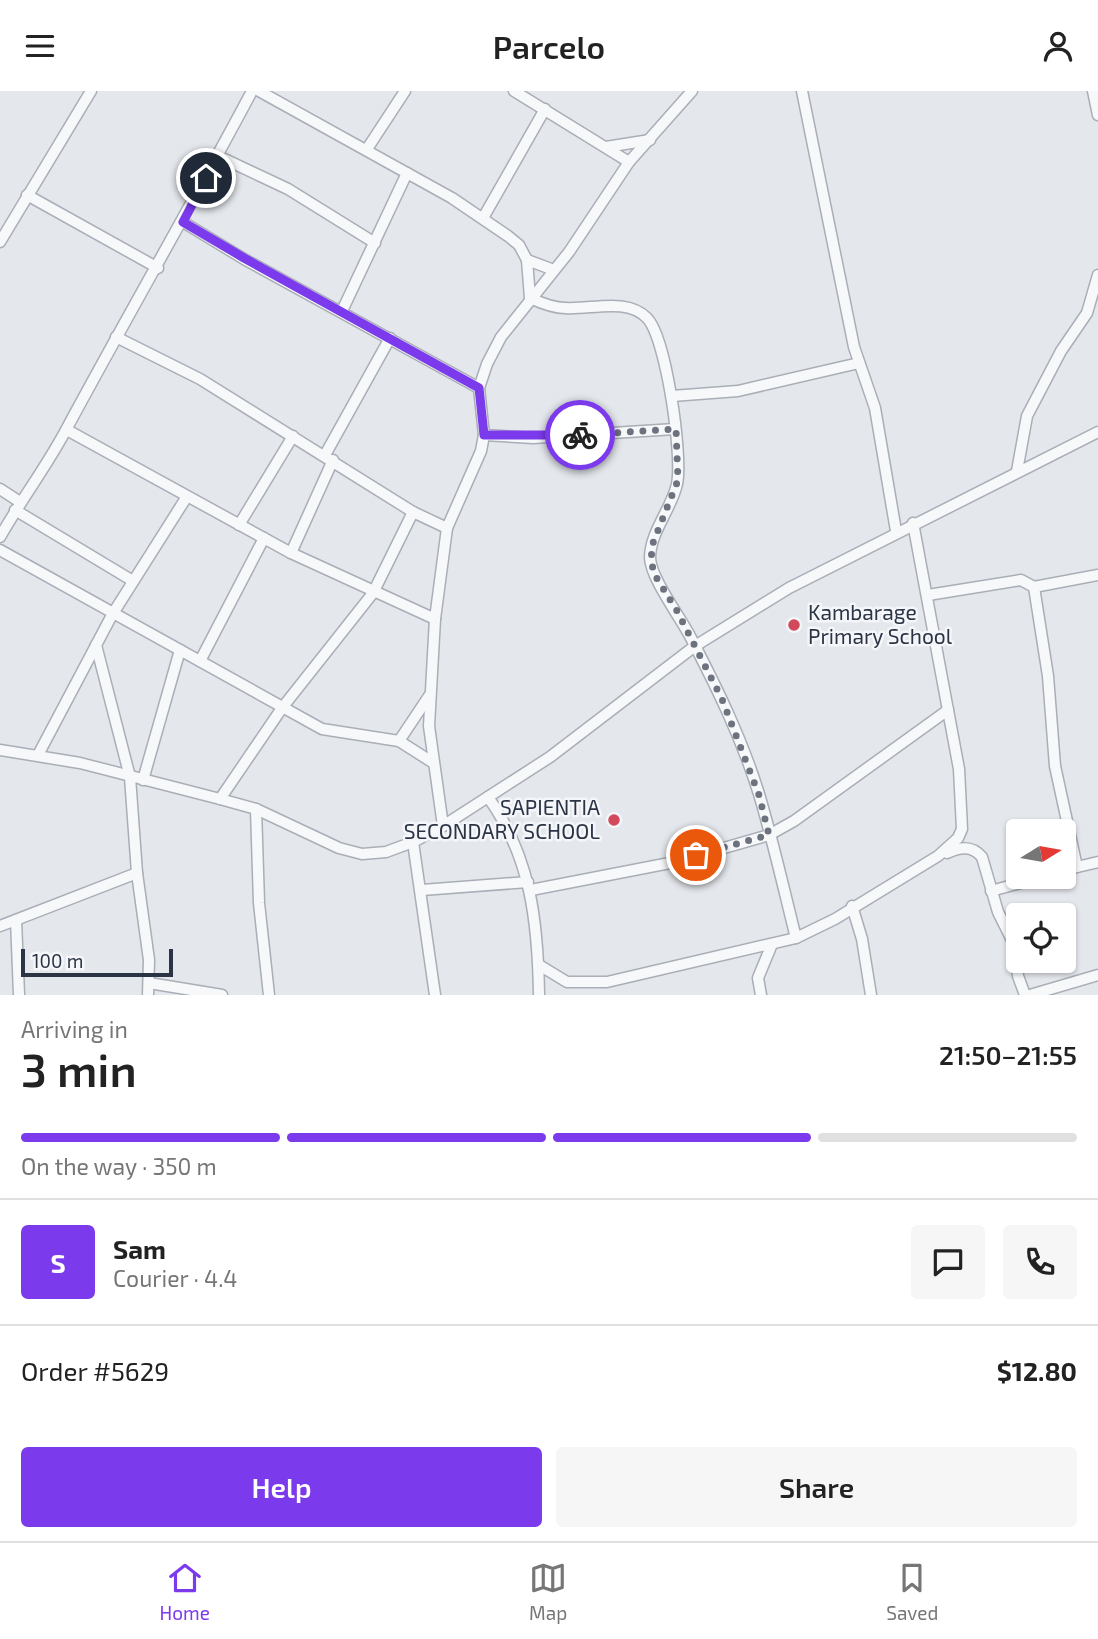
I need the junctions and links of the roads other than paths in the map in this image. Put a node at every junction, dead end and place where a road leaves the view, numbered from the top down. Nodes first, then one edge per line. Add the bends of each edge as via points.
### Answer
1 (90, 91) edge
2 (252, 91) edge
3 (259, 91) edge
4 (405, 91) edge
5 (514, 91) edge
6 (692, 91) edge
7 (802, 91) edge
8 (1093, 91) edge
9 (545, 109) junction
10 (1098, 110) edge
11 (650, 140) junction
12 (606, 147) junction
13 (367, 149) junction
14 (218, 156) junction
15 (629, 162) junction
16 (407, 173) junction
17 (27, 195) junction
18 (483, 218) junction
19 (183, 222) junction
20 (0, 242) edge
21 (375, 243) junction
22 (527, 260) junction
23 (158, 268) junction
24 (554, 270) junction
25 (1098, 275) edge
26 (530, 298) junction
27 (342, 311) junction
28 (116, 337) junction
29 (390, 338) junction
30 (859, 363) junction
31 (479, 388) junction
32 (672, 396) junction
33 (676, 429) junction
34 (67, 430) junction
35 (1098, 432) edge
36 (484, 435) junction
37 (293, 436) junction
38 (329, 458) junction
39 (1017, 471) junction
40 (0, 489) edge
41 (186, 498) junction
42 (17, 506) junction
43 (412, 512) junction
44 (913, 523) junction
45 (239, 525) junction
46 (447, 528) junction
47 (896, 531) junction
48 (0, 537) edge
49 (264, 538) junction
50 (0, 549) edge
51 (290, 553) junction
52 (1098, 575) edge
53 (133, 580) junction
54 (1034, 587) junction
55 (373, 593) junction
56 (928, 595) junction
57 (112, 615) junction
58 (435, 619) junction
59 (96, 645) junction
60 (695, 646) junction
61 (180, 650) junction
62 (200, 661) junction
63 (429, 697) junction
64 (282, 708) junction
65 (948, 709) junction
66 (399, 741) junction
67 (1, 750) edge
68 (38, 755) junction
69 (0, 762) edge
70 (432, 762) junction
71 (131, 777) junction
72 (143, 780) junction
73 (488, 797) junction
74 (220, 799) junction
75 (256, 810) junction
76 (443, 826) junction
77 (962, 829) junction
78 (769, 835) junction
79 (413, 842) junction
80 (976, 850) junction
81 (938, 856) junction
82 (1098, 862) edge
83 (1077, 867) joint
84 (137, 873) junction
85 (530, 886) junction
86 (1006, 887) edge
87 (422, 890) junction
88 (991, 891) junction
89 (852, 906) junction
90 (16, 920) junction
91 (0, 926) edge
92 (796, 938) junction
93 (772, 944) junction
94 (539, 965) junction
95 (1098, 975) edge
96 (149, 983) junction
97 (19, 995) edge
98 (148, 995) edge
99 (222, 995) edge
100 (269, 995) edge
101 (435, 995) edge
102 (540, 995) edge
103 (761, 995) edge
104 (871, 995) edge
105 (1027, 995) edge

1 - 17 street
2 - 14 street
3 - 13 street
4 - 13 street
5 - 9 street
6 - 11 street
7 - 30 street
8 - 10 street
9 - 12 street
9 - 18 street
11 - 12 street
11 - 15 street
12 - 15 street
13 - 16 street
14 - 19 street
14 - 21 street via 288,189
15 - 24 street
16 - 18 street
16 - 21 street
17 - 20 street
17 - 23 street
18 - 22 street via 519,245
19 - 23 street
19 - 27 street
21 - 27 street
22 - 24 street
22 - 26 street
23 - 28 street
24 - 26 street
25 - 39 street via 1087,313 1027,416
26 - 31 street via 494,348
26 - 32 street via 563,308 631,309 648,318
27 - 29 street
28 - 34 street
28 - 37 street via 190,373
29 - 31 street
29 - 38 street
30 - 32 street via 738,391
30 - 47 street via 875,408
31 - 36 street
32 - 33 street
33 - 36 street via 533,437
33 - 60 street via 678,480 650,559
34 - 41 street
34 - 42 street
35 - 39 street
36 - 46 street
37 - 38 street
37 - 45 street
38 - 43 street
38 - 51 street
39 - 44 street
40 - 42 street
41 - 45 street
41 - 53 street
42 - 48 street
42 - 53 street
43 - 46 street
43 - 55 street
44 - 47 street
44 - 56 street
45 - 49 street
46 - 58 street
47 - 60 street via 789,588
49 - 51 street
49 - 62 street
50 - 57 street
51 - 55 street
52 - 54 street
53 - 57 street
54 - 56 street via 1021,580
54 - 83 street via 1048,676 1055,766
55 - 58 street
55 - 64 street
56 - 65 street
57 - 59 street
57 - 61 street
58 - 63 street
59 - 68 street
59 - 71 street
60 - 73 street
60 - 78 street via 747,760
61 - 62 street
61 - 72 street
62 - 64 street
63 - 66 street
63 - 70 street
64 - 66 street via 322,729
64 - 74 street
65 - 77 street via 959,769
65 - 78 street
66 - 70 street
67 - 68 street
67 - 69 street
68 - 71 street
70 - 76 street
71 - 72 street
71 - 84 street
72 - 74 street
73 - 76 street
73 - 85 street via 505,821
74 - 75 street
75 - 79 street via 362,854 386,852
75 - 100 street via 259,903
76 - 79 street
77 - 80 street
77 - 81 street
78 - 85 street via 674,862
78 - 92 street
79 - 87 street
80 - 81 street via 956,849
80 - 88 street via 985,864
81 - 89 street
82 - 83 street
84 - 90 street
84 - 96 street
85 - 87 street
85 - 94 street
86 - 88 street
87 - 101 street
88 - 105 street via 1015,946 1018,976
89 - 92 street
89 - 104 street
90 - 91 street
90 - 97 street
92 - 93 street
93 - 94 street via 607,982 567,982
93 - 103 street via 758,978
94 - 102 street
95 - 105 street
96 - 98 street
96 - 99 street

